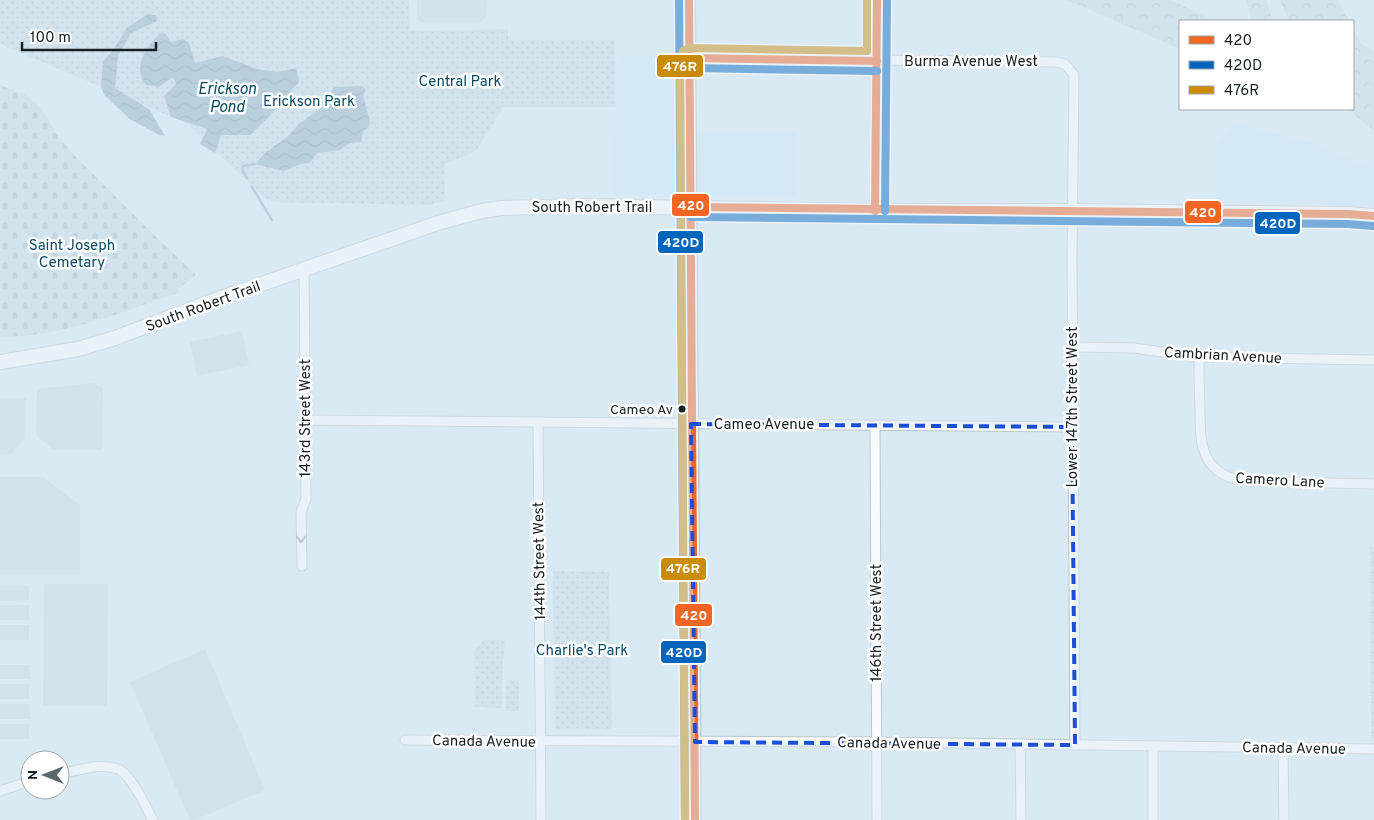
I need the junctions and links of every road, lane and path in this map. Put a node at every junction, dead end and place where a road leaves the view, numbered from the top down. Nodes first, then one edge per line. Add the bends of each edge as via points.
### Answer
1 (689, 0) edge
2 (877, 0) edge
3 (690, 58) junction
4 (876, 61) junction
5 (1070, 69) joint
6 (691, 207) junction
7 (875, 211) junction
8 (1072, 211) junction
9 (1374, 216) edge
10 (304, 269) junction
11 (1072, 347) junction
12 (1199, 357) junction
13 (4, 359) edge
14 (1374, 360) edge
15 (305, 420) junction
16 (538, 422) junction
17 (691, 424) junction
18 (875, 425) junction
19 (1072, 427) junction
20 (1374, 484) edge
21 (302, 566) dead end
22 (405, 740) dead end
23 (541, 742) junction
24 (695, 742) junction
25 (876, 742) junction
26 (1020, 744) junction
27 (1075, 745) junction
28 (1153, 746) junction
29 (1284, 748) junction
30 (1374, 749) edge
31 (70, 772) edge
32 (20, 784) edge
33 (0, 791) edge
34 (153, 820) edge
35 (541, 820) edge
36 (695, 820) edge
37 (877, 820) edge
38 (1020, 820) edge
39 (1153, 820) edge
40 (1284, 820) edge

1 - 3 street
2 - 4 street
3 - 4 street, Burma Avenue West
3 - 6 street
4 - 5 street, Burma Avenue West via 1056,62
4 - 7 street
5 - 8 street, Lower 147th Street West via 1075,79
6 - 7 main road, South Robert Trail
6 - 10 main road, South Robert Trail via 525,207 482,211
6 - 17 street
7 - 8 main road, South Robert Trail
8 - 9 main road, South Robert Trail
8 - 11 street, Lower 147th Street West
10 - 13 main road, South Robert Trail via 115,338 78,349
10 - 15 street, 143rd Street West
11 - 12 street, Cambrian Avenue via 1134,348
11 - 19 street, Lower 147th Street West
12 - 14 street, Cambrian Avenue
12 - 20 street, Camero Lane via 1201,443 1219,472 1242,481
15 - 16 street, Cameo Avenue
15 -> 21 street, 143rd Street West via 306,499 301,512
16 - 17 street, Cameo Avenue
16 - 23 street, 144th Street West
17 - 18 street, Cameo Avenue
17 - 24 street
18 - 19 street, Cameo Avenue
18 - 25 street, 146th Street West
19 - 27 street, Lower 147th Street West
22 - 23 street, Canada Avenue
23 - 24 street, Canada Avenue
23 - 35 street, 144th Street West
24 - 25 street, Canada Avenue
24 - 36 street
25 - 26 street, Canada Avenue
25 - 37 street, 146th Street West
26 - 27 street, Canada Avenue
26 - 38 street
27 - 28 street, Canada Avenue
28 - 29 street, Canada Avenue
28 - 39 street
29 - 30 street, Canada Avenue
29 - 40 street
31 - 34 street via 108,766 119,770 128,777
32 - 33 street

